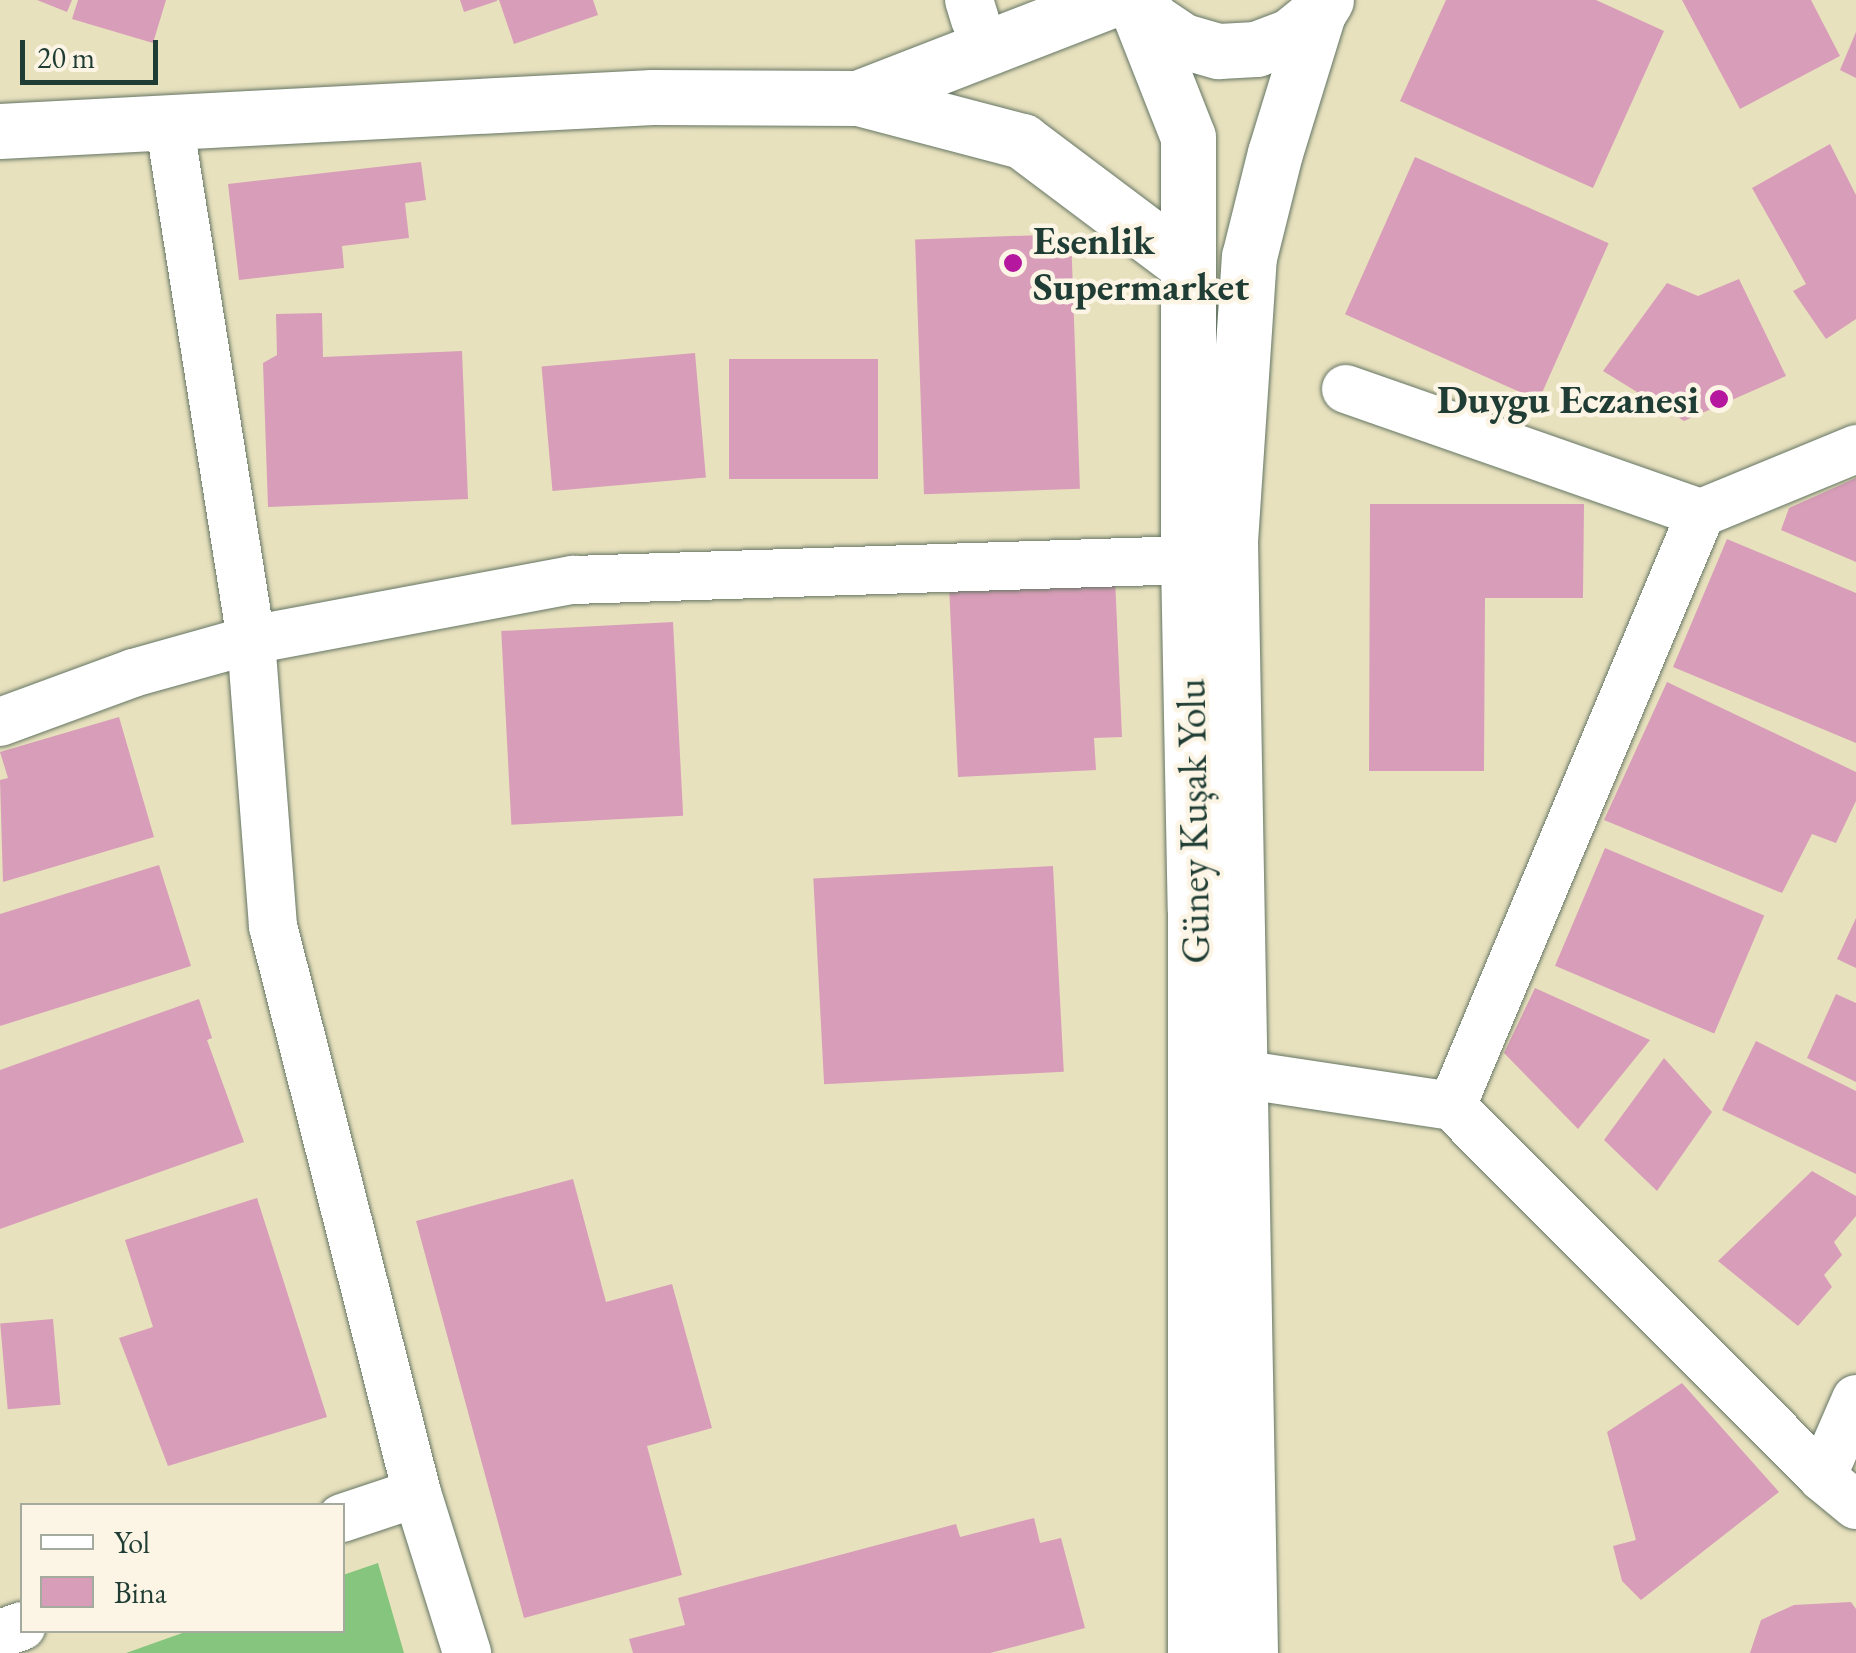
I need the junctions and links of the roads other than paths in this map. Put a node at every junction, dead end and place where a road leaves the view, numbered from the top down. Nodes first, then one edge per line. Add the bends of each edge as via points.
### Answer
1 (1111, 0) edge
2 (1135, 0) edge
3 (1322, 6) edge
4 (981, 7) edge
5 (858, 98) junction
6 (169, 122) junction
7 (0, 132) edge
8 (1187, 266) junction
9 (1346, 389) dead end
10 (1856, 449) edge
11 (1701, 512) junction
12 (1188, 560) junction
13 (250, 640) junction
14 (0, 722) edge
15 (1240, 1074) junction
16 (1452, 1106) junction
17 (1856, 1399) edge
18 (1839, 1491) edge
19 (417, 1493) junction
20 (345, 1517) edge
21 (467, 1653) edge
22 (1196, 1653) edge
23 (1250, 1653) edge

1 - 5 main road
2 - 3 main road via 1183,42 1219,51 1256,50 1290,36
2 - 8 main road, Güney Kuşak Yolu via 1188,138
3 - 15 main road, Güney Kuşak Yolu via 1249,257 1230,542
4 - 5 main road
5 - 6 main road via 652,97
5 - 8 main road via 1022,142
6 - 7 main road
6 - 13 street
8 - 12 main road, Güney Kuşak Yolu
9 - 11 street
10 - 11 street
11 - 16 street
12 - 13 street via 573,580
12 - 22 main road, Güney Kuşak Yolu via 1196,910
13 - 14 street via 133,673
13 - 19 street via 273,926
15 - 16 street
15 - 23 main road, Güney Kuşak Yolu
16 - 18 street
17 - 18 street
19 - 20 street
19 - 21 street

